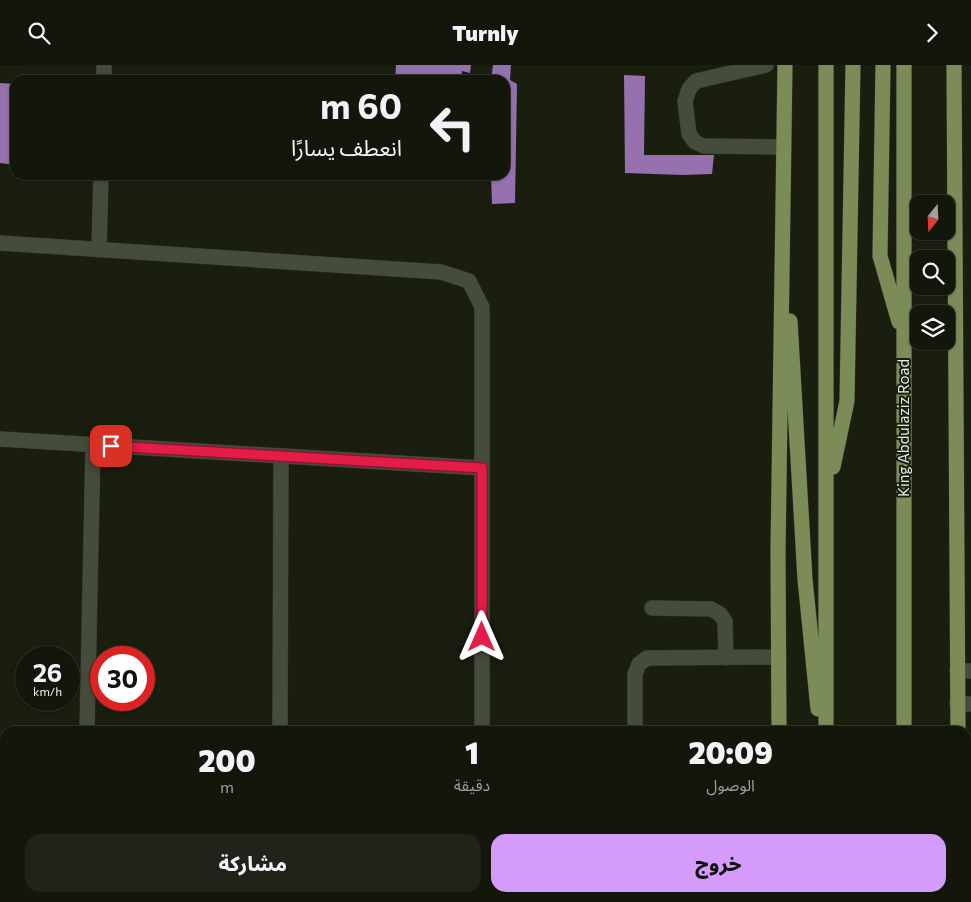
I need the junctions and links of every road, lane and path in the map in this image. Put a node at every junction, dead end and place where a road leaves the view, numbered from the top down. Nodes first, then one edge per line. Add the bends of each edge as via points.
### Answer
1 (766, 65) edge
2 (785, 65) edge
3 (826, 65) edge
4 (853, 65) edge
5 (883, 65) edge
6 (904, 65) edge
7 (954, 65) edge
8 (784, 147) junction
9 (101, 180) edge
10 (783, 195) junction
11 (0, 243) edge
12 (100, 249) junction
13 (904, 341) junction
14 (0, 439) edge
15 (92, 445) junction
16 (281, 456) junction
17 (482, 468) junction
18 (826, 499) junction
19 (652, 608) dead end
20 (778, 657) junction
21 (726, 658) junction
22 (964, 671) edge
23 (964, 704) edge
24 (87, 726) edge
25 (280, 726) edge
26 (482, 726) edge
27 (635, 726) edge
28 (779, 726) edge
29 (820, 726) edge
30 (826, 726) edge
31 (904, 726) edge
32 (959, 726) edge

1 - 8 street via 696,81 688,89 685,101 689,134 704,147
2 - 8 main road
3 - 18 main road
4 - 18 main road via 847,401
5 - 13 main road via 880,256
6 - 13 main road, King Abdulaziz Road
7 - 22 main road
8 - 10 main road
9 - 12 street
10 - 20 main road
10 - 29 main road via 805,579
11 - 12 street
12 - 17 street via 441,272 469,281 482,307
13 - 31 main road, King Abdulaziz Road
14 - 15 street
15 - 16 street
15 - 24 street
16 - 17 street
16 - 25 street
17 - 26 street
18 - 30 main road
19 - 21 street via 711,609 720,614 725,621
20 - 21 street
20 - 28 main road
21 - 27 street via 647,658 635,673
22 - 23 main road
23 - 32 main road

